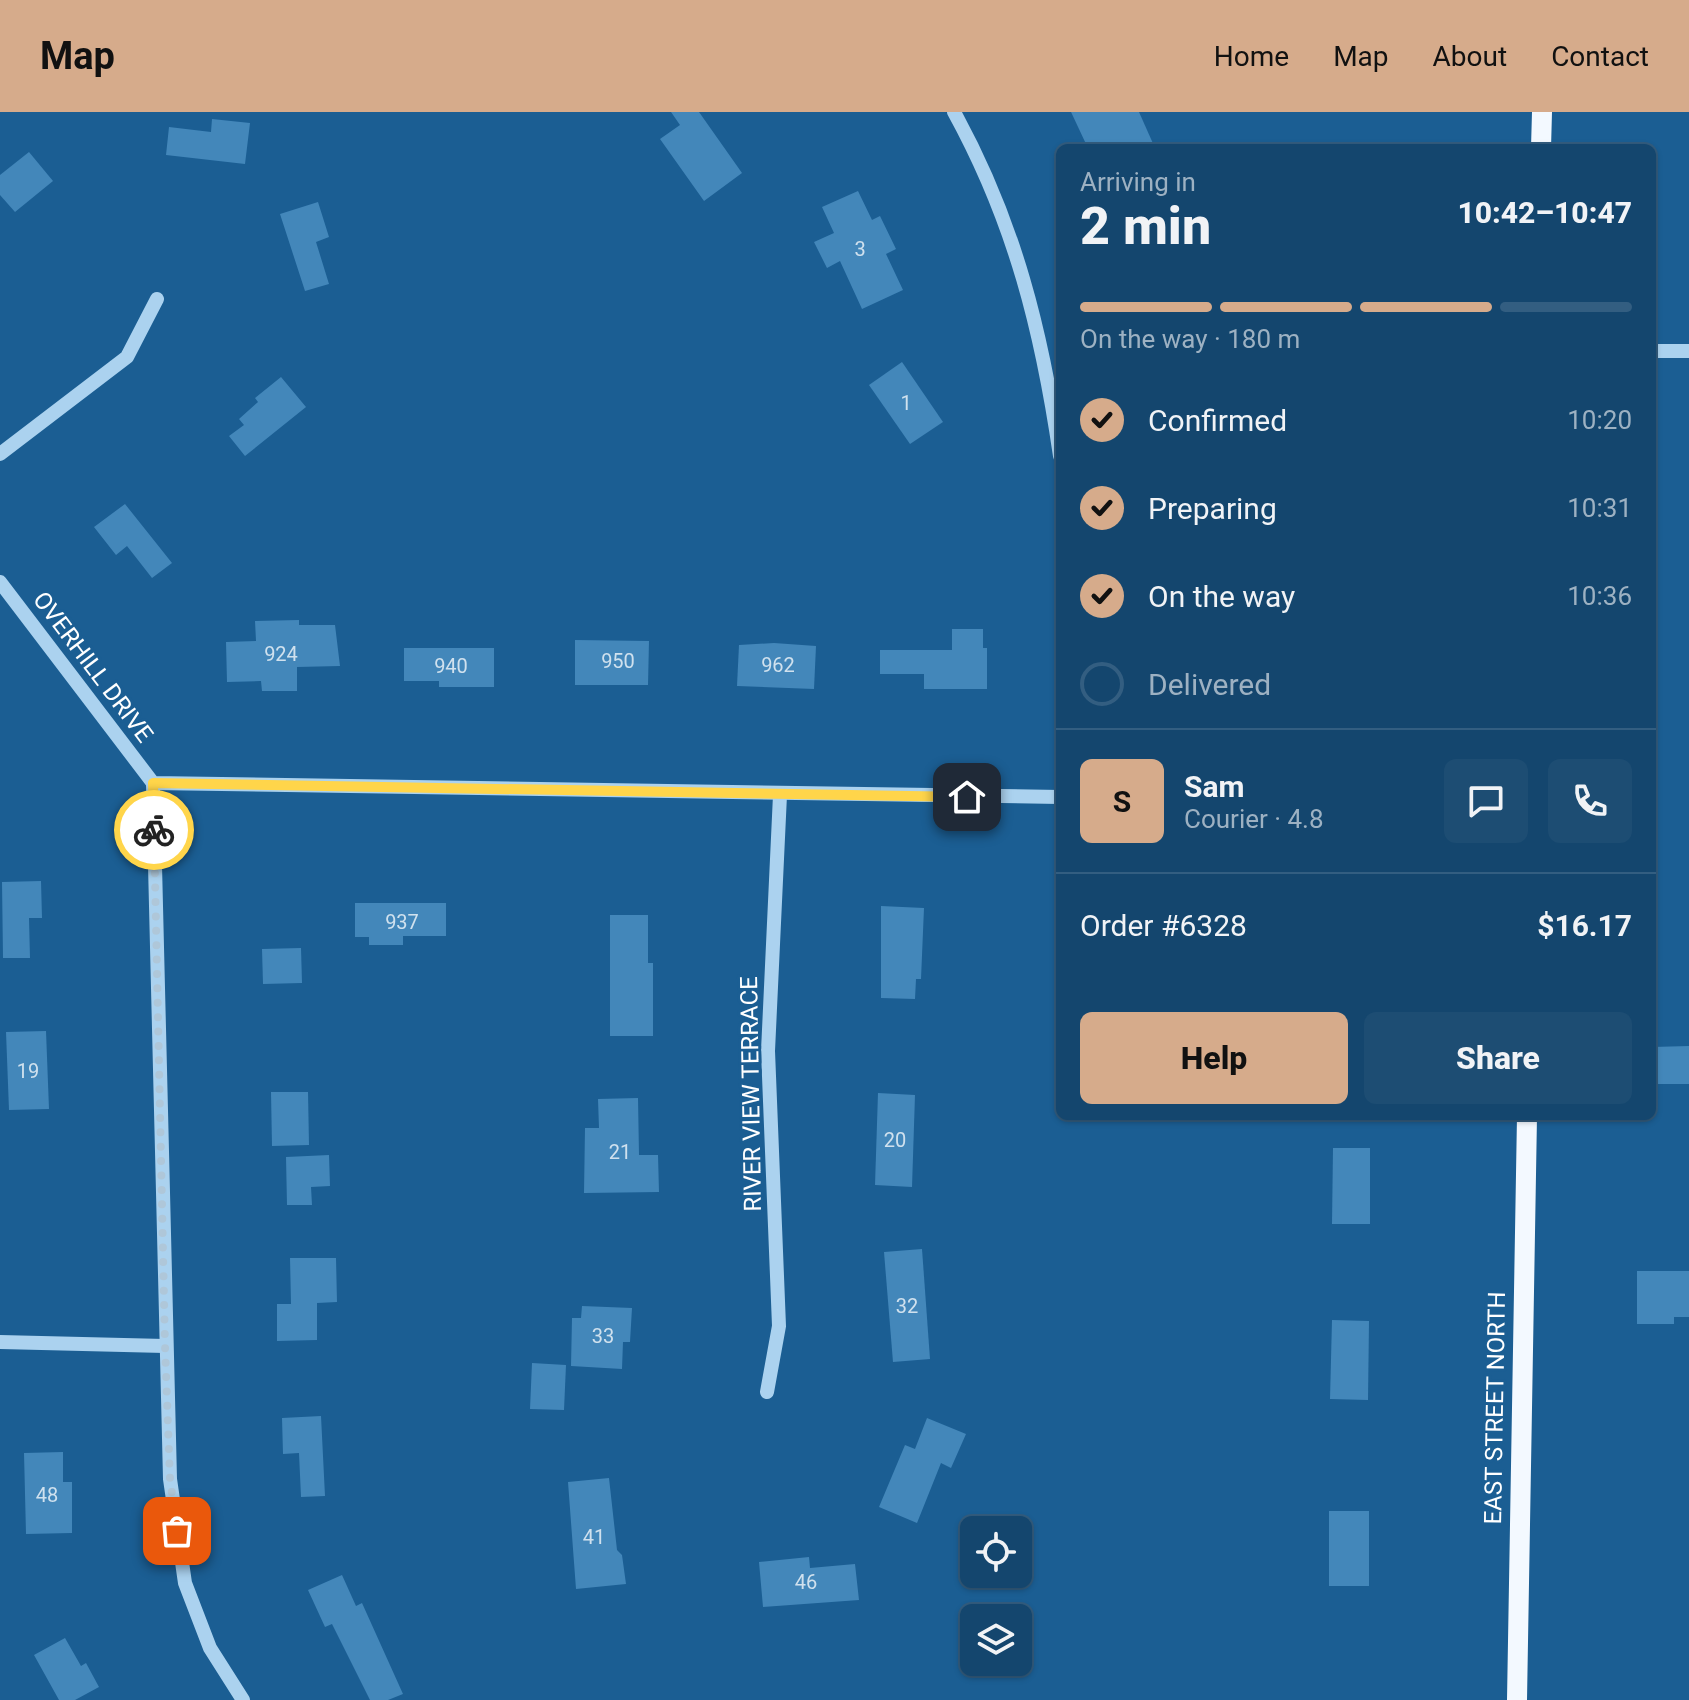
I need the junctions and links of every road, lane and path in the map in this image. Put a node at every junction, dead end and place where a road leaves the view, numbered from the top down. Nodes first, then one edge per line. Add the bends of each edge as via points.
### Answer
1 (954, 112) edge
2 (1542, 112) edge
3 (1541, 144) edge
4 (157, 299) dead end
5 (1656, 351) edge
6 (1689, 351) edge
7 (1056, 429) edge
8 (0, 454) edge
9 (0, 582) edge
10 (153, 783) junction
11 (780, 795) junction
12 (1056, 797) edge
13 (1527, 1120) edge
14 (0, 1342) edge
15 (165, 1346) junction
16 (767, 1392) dead end
17 (243, 1700) edge
18 (1517, 1700) edge

1 - 7 street via 976,151 1019,257 1045,356
2 - 3 main road
4 - 8 street via 127,357
5 - 6 street
9 - 10 street, OVERHILL DRIVE
10 - 11 street
10 - 15 street
11 - 12 street
11 - 16 street, RIVER VIEW TERRACE via 768,1051 779,1326
13 - 18 main road, EAST STREET NORTH
14 - 15 street
15 - 17 street via 170,1479 185,1583 210,1648

